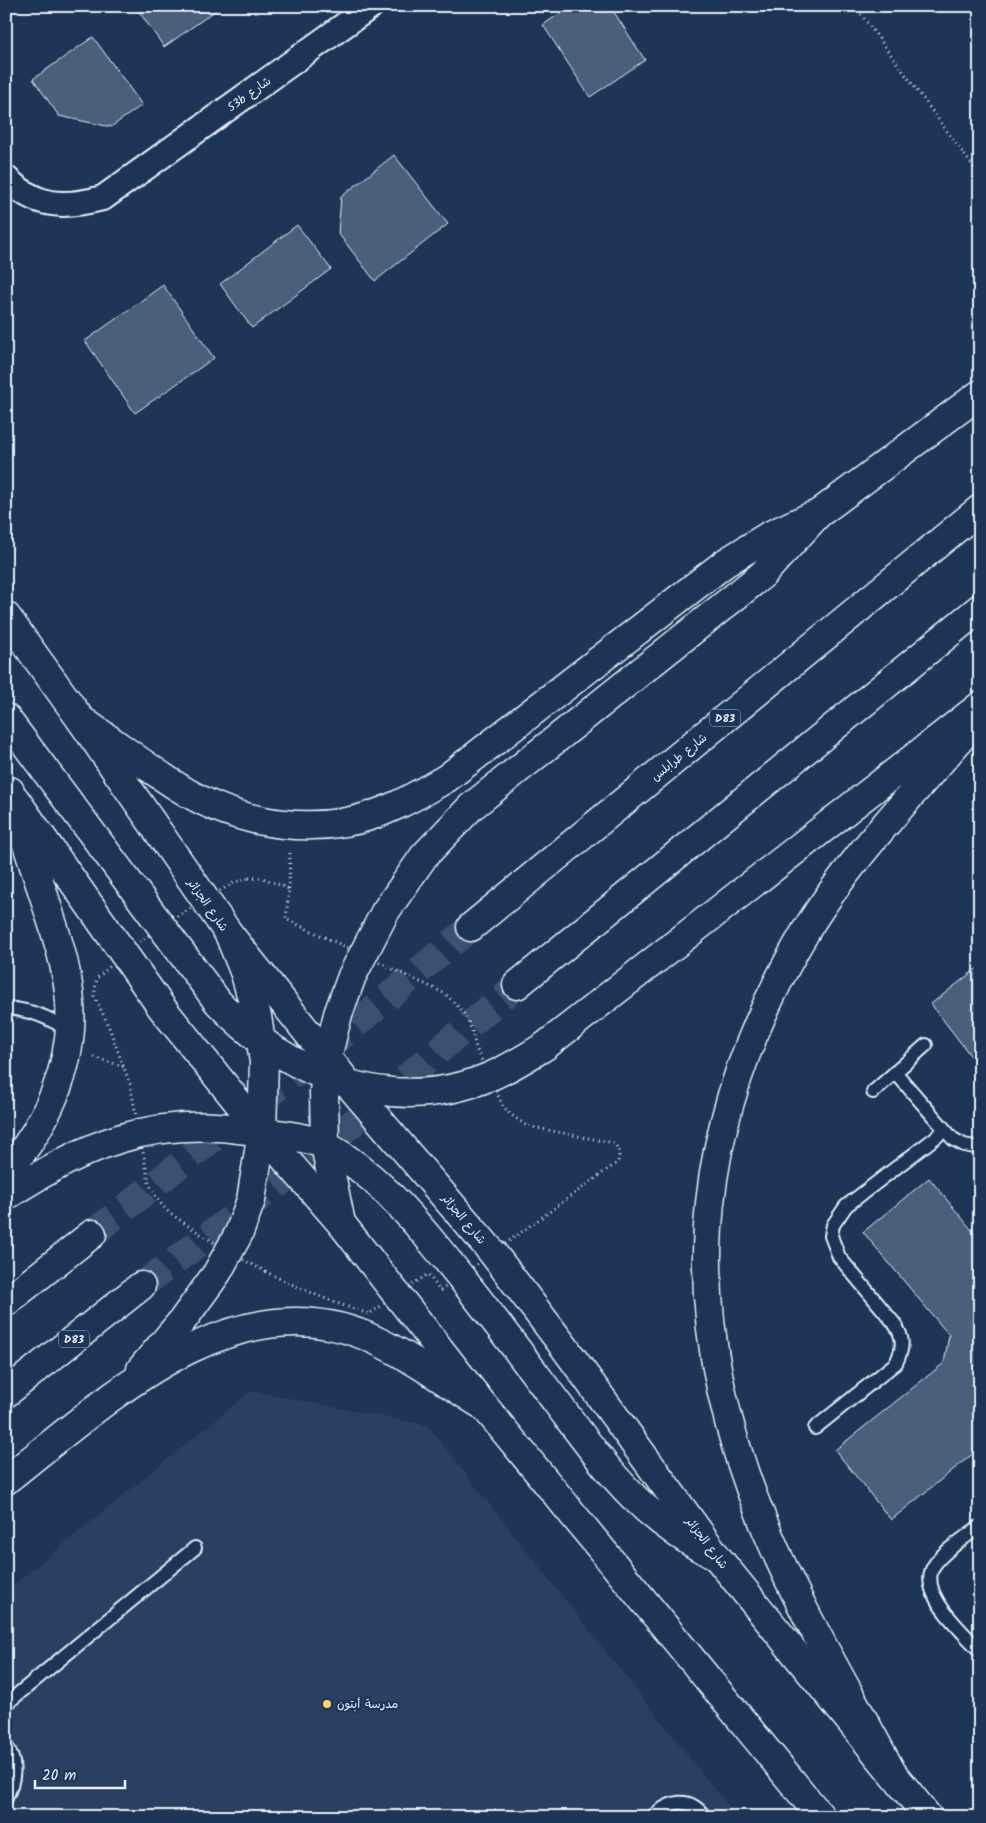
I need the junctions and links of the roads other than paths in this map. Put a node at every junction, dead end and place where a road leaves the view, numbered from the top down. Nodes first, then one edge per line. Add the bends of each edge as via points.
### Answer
1 (370, 6) edge
2 (6, 178) edge
3 (980, 394) edge
4 (980, 510) edge
5 (818, 514) junction
6 (980, 608) edge
7 (6, 616) edge
8 (980, 706) edge
9 (980, 716) edge
10 (6, 718) edge
11 (81, 720) junction
12 (7, 790) edge
13 (471, 928) tunnel mouth
14 (229, 934) junction
15 (517, 985) tunnel mouth
16 (6, 1008) edge
17 (69, 1032) junction
18 (262, 1042) junction
19 (926, 1045) dead end
20 (895, 1072) junction
21 (334, 1074) junction
22 (874, 1092) dead end
23 (944, 1131) junction
24 (262, 1132) junction
25 (325, 1145) junction
26 (980, 1148) edge
27 (6, 1173) edge
28 (6, 1196) edge
29 (341, 1223) junction
30 (92, 1234) tunnel mouth
31 (141, 1286) tunnel mouth
32 (6, 1302) edge
33 (128, 1384) junction
34 (6, 1392) edge
35 (484, 1406) junction
36 (815, 1428) dead end
37 (6, 1480) edge
38 (980, 1526) edge
39 (195, 1548) dead end
40 (716, 1557) junction
41 (980, 1651) edge
42 (6, 1704) edge
43 (6, 1746) edge
44 (890, 1770) junction
45 (6, 1798) edge
46 (652, 1817) edge
47 (705, 1817) edge
48 (821, 1817) edge
49 (928, 1817) edge

1 - 2 street, 53b شارع via 104,198 75,206 46,203 19,191
3 - 5 main road
4 - 13 main road, شارع طرابلس / D83
5 - 11 main road via 770,535 725,563 476,756 423,792 382,811 347,822 313,826 277,824 243,817 210,805 179,788
5 - 21 main road via 782,556 740,594 498,785 446,830 403,883 371,936 352,976 338,1014
6 - 15 main road
7 - 11 main road, شارع الجزائر
8 - 21 main road via 545,1046 516,1064 490,1077 446,1089 418,1092 384,1091
9 - 44 main road via 852,866 808,927 772,993 743,1062 722,1134 711,1187 706,1239 706,1293 712,1346 722,1399 752,1494 790,1581
10 - 18 main road via 218,1002
11 - 14 main road, شارع الجزائر
12 - 17 main road via 66,970
12 - 24 main road via 162,1008
14 - 18 main road via 245,974
14 - 21 main road, شارع الجزائر
16 - 17 lane via 24,1009
17 - 27 main road via 61,1078 51,1105 37,1131
18 - 21 main road via 284,1058
18 - 24 main road
19 - 20 lane
20 - 22 lane
20 - 23 lane
21 - 25 main road via 324,1092
21 - 40 main road, شارع الجزائر via 496,1258
23 - 26 lane via 964,1145
23 - 36 lane via 846,1206 833,1224 831,1236 839,1257 894,1322 903,1342 902,1353 896,1363
24 - 25 main road
24 - 28 main road via 198,1126 139,1133 80,1153 49,1168
24 - 29 main road
24 - 33 main road via 251,1200 230,1251 182,1321
25 - 29 main road
25 - 40 main road via 364,1171 404,1208 460,1275 626,1491 668,1528
29 - 35 main road
30 - 32 main road
31 - 34 main road, D83
33 - 35 main road via 182,1353 225,1334 263,1324 302,1322 335,1326 367,1336
33 - 37 main road
35 - 48 main road
38 - 41 lane via 941,1557 933,1566 930,1578 930,1590 936,1600
39 - 42 lane
40 - 44 main road, شارع الجزائر
43 - 45 lane via 14,1767 13,1785
44 - 49 main road, شارع الجزائر
46 - 47 lane via 663,1807 679,1801 695,1806

